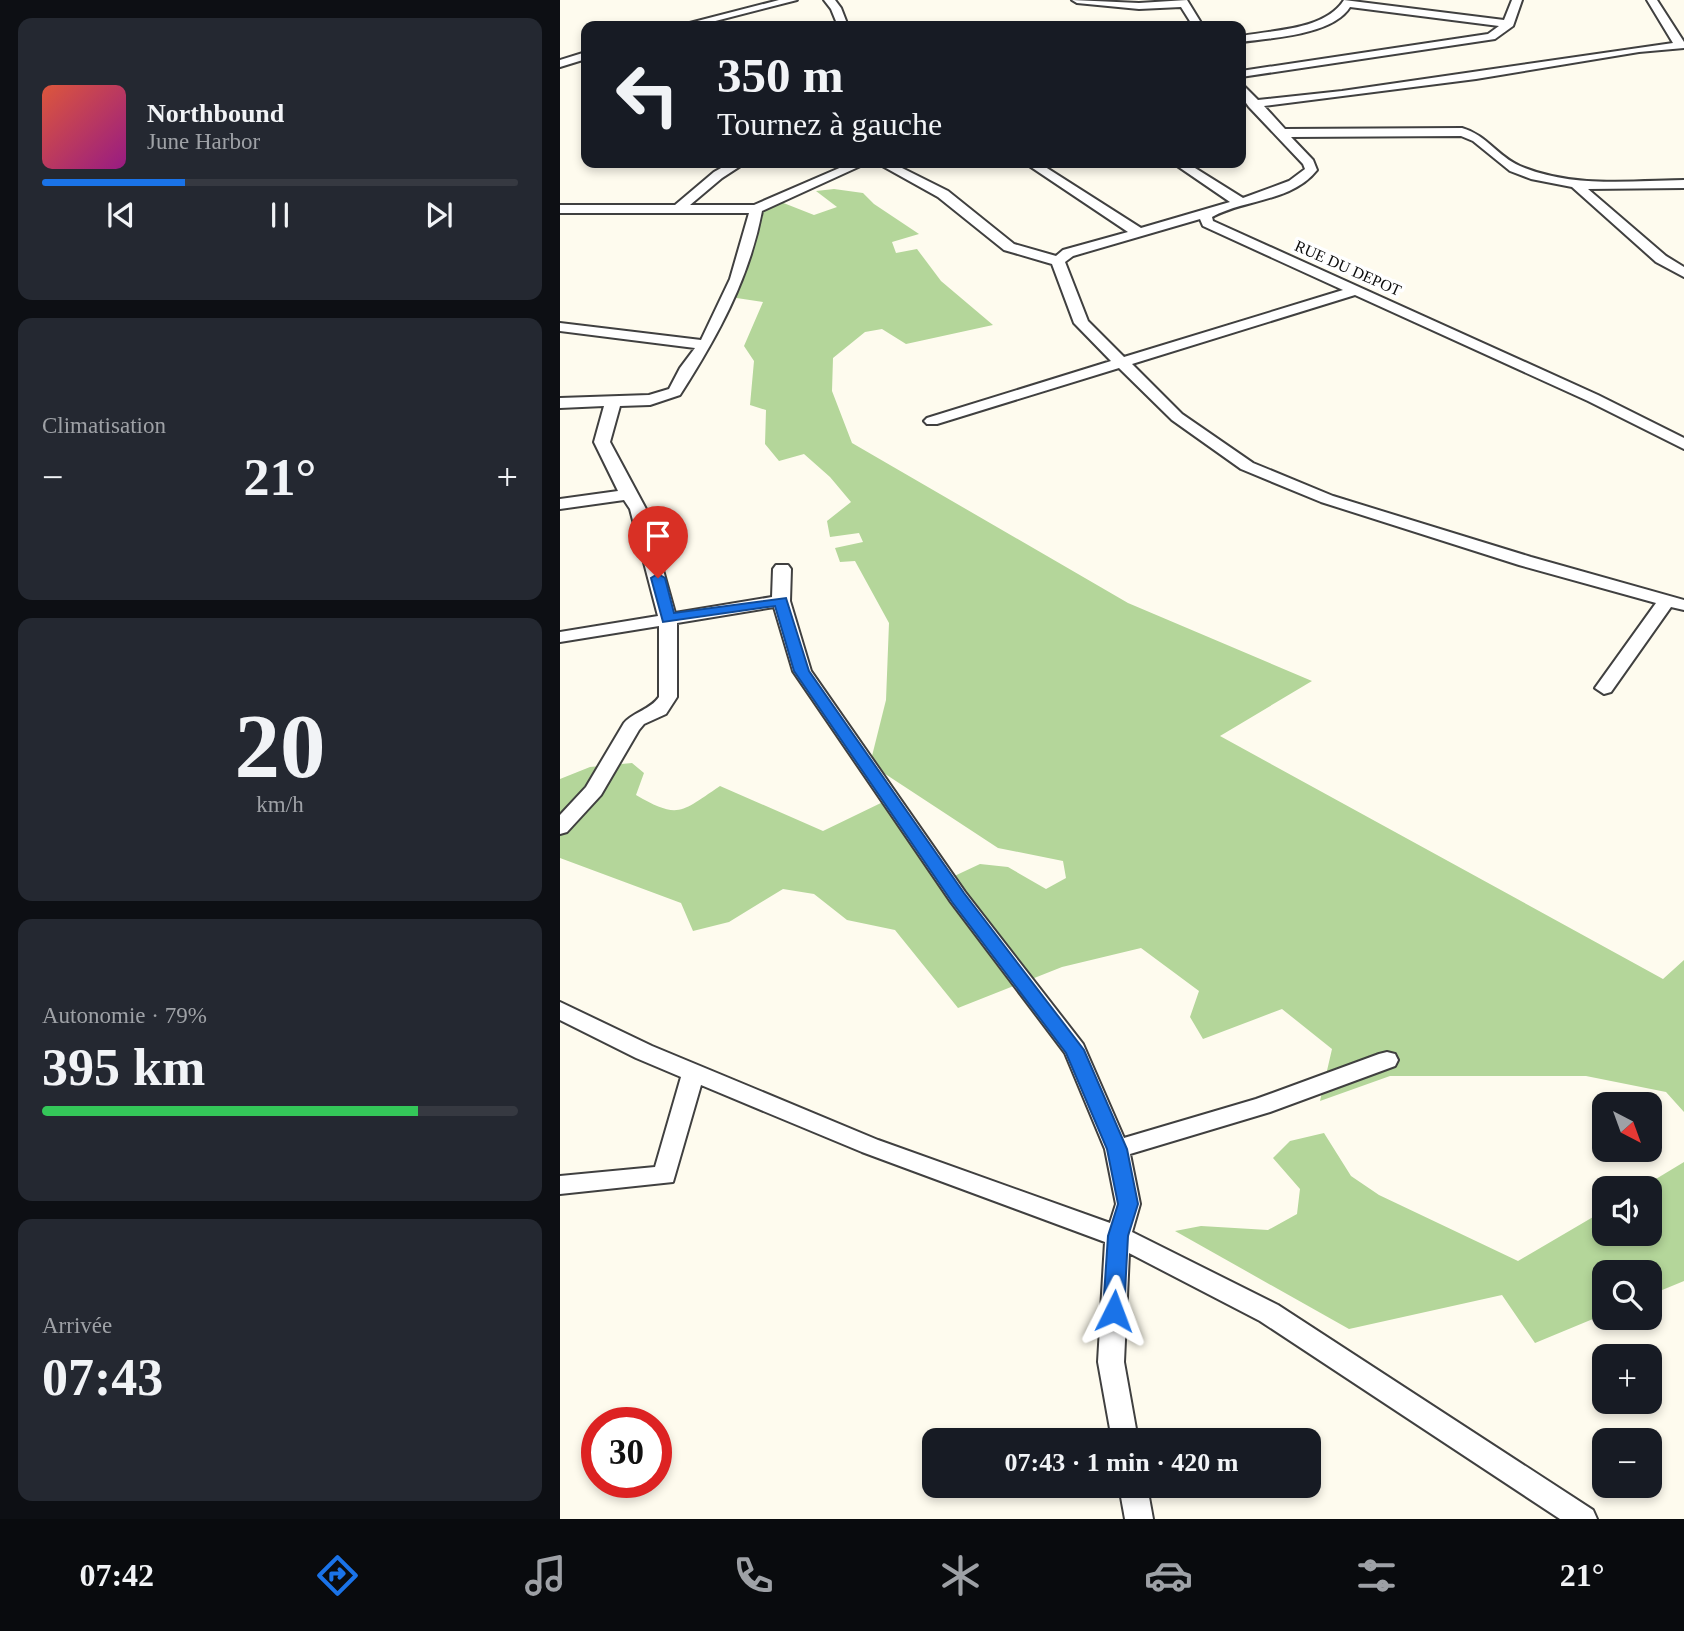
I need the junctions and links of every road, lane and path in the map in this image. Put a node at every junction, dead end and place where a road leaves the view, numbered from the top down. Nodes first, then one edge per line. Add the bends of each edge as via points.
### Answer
1 (792, 0) edge
2 (830, 0) edge
3 (1077, 0) edge
4 (1517, 0) edge
5 (1652, 0) edge
6 (1347, 1) edge
7 (1183, 2) edge
8 (704, 21) edge
9 (841, 21) edge
10 (1195, 21) edge
11 (1509, 23) junction
12 (1246, 38) edge
13 (1682, 45) edge
14 (581, 57) edge
15 (560, 64) edge
16 (1246, 73) edge
17 (1246, 95) edge
18 (1253, 104) junction
19 (1278, 133) junction
20 (730, 168) edge
21 (850, 168) edge
22 (893, 168) edge
23 (1039, 168) edge
24 (1187, 168) edge
25 (1684, 184) edge
26 (1577, 186) junction
27 (1241, 202) junction
28 (679, 208) junction
29 (560, 209) edge
30 (756, 209) junction
31 (1208, 213) junction
32 (1138, 232) junction
33 (1058, 261) junction
34 (1684, 274) edge
35 (1357, 290) junction
36 (560, 327) edge
37 (705, 345) junction
38 (1119, 363) junction
39 (613, 402) junction
40 (560, 403) edge
41 (932, 421) dead end
42 (1684, 444) edge
43 (628, 494) junction
44 (560, 504) edge
45 (782, 569) dead end
46 (781, 601) junction
47 (1676, 602) edge
48 (668, 619) junction
49 (560, 637) edge
50 (1604, 688) dead end
51 (560, 827) edge
52 (560, 1010) edge
53 (1387, 1060) dead end
54 (693, 1073) junction
55 (1117, 1149) junction
56 (560, 1185) edge
57 (1118, 1236) junction
58 (1123, 1428) edge
59 (1135, 1498) edge
60 (1139, 1519) edge
61 (1583, 1519) edge

1 - 8 street
2 - 9 street
3 - 7 street via 1139,6
4 - 11 street
5 - 13 street
6 - 11 street
6 - 12 street via 1341,13 1313,27
7 - 10 street
11 - 16 street via 1501,32 1482,39
13 - 18 street
14 - 15 street
17 - 18 street
18 - 19 street
19 - 26 street via 1470,133 1513,168
19 - 27 street via 1311,170 1291,184
20 - 28 street
21 - 30 street
22 - 33 street via 943,194 1009,247
23 - 32 street
24 - 27 street
25 - 26 street
26 - 34 street
27 - 31 street
28 - 29 street
28 - 30 street
30 - 37 street via 742,267
31 - 32 street
31 - 35 street, RUE DU DEPOT via 1208,223 1220,230
32 - 33 street via 1068,253
33 - 38 street via 1081,323
35 - 38 street
35 - 42 street, RUE DU DEPOT
36 - 37 street
37 - 39 street via 675,392 650,400
38 - 41 street
38 - 47 street via 1177,417 1247,466 1327,499
39 - 40 street
39 - 43 street via 602,442
43 - 44 street
43 - 48 street via 642,521
45 - 46 street
46 - 48 street
46 - 55 street via 802,671 958,897 1074,1050
47 - 50 street
48 - 49 street
48 - 51 street via 668,697 659,710 631,727 594,791
52 - 54 street
53 - 55 street via 1262,1106
54 - 56 street via 666,1175
54 - 57 street via 870,1146
55 - 57 street via 1128,1204
57 - 58 street via 1111,1362
57 - 61 street via 1269,1313
59 - 60 street

